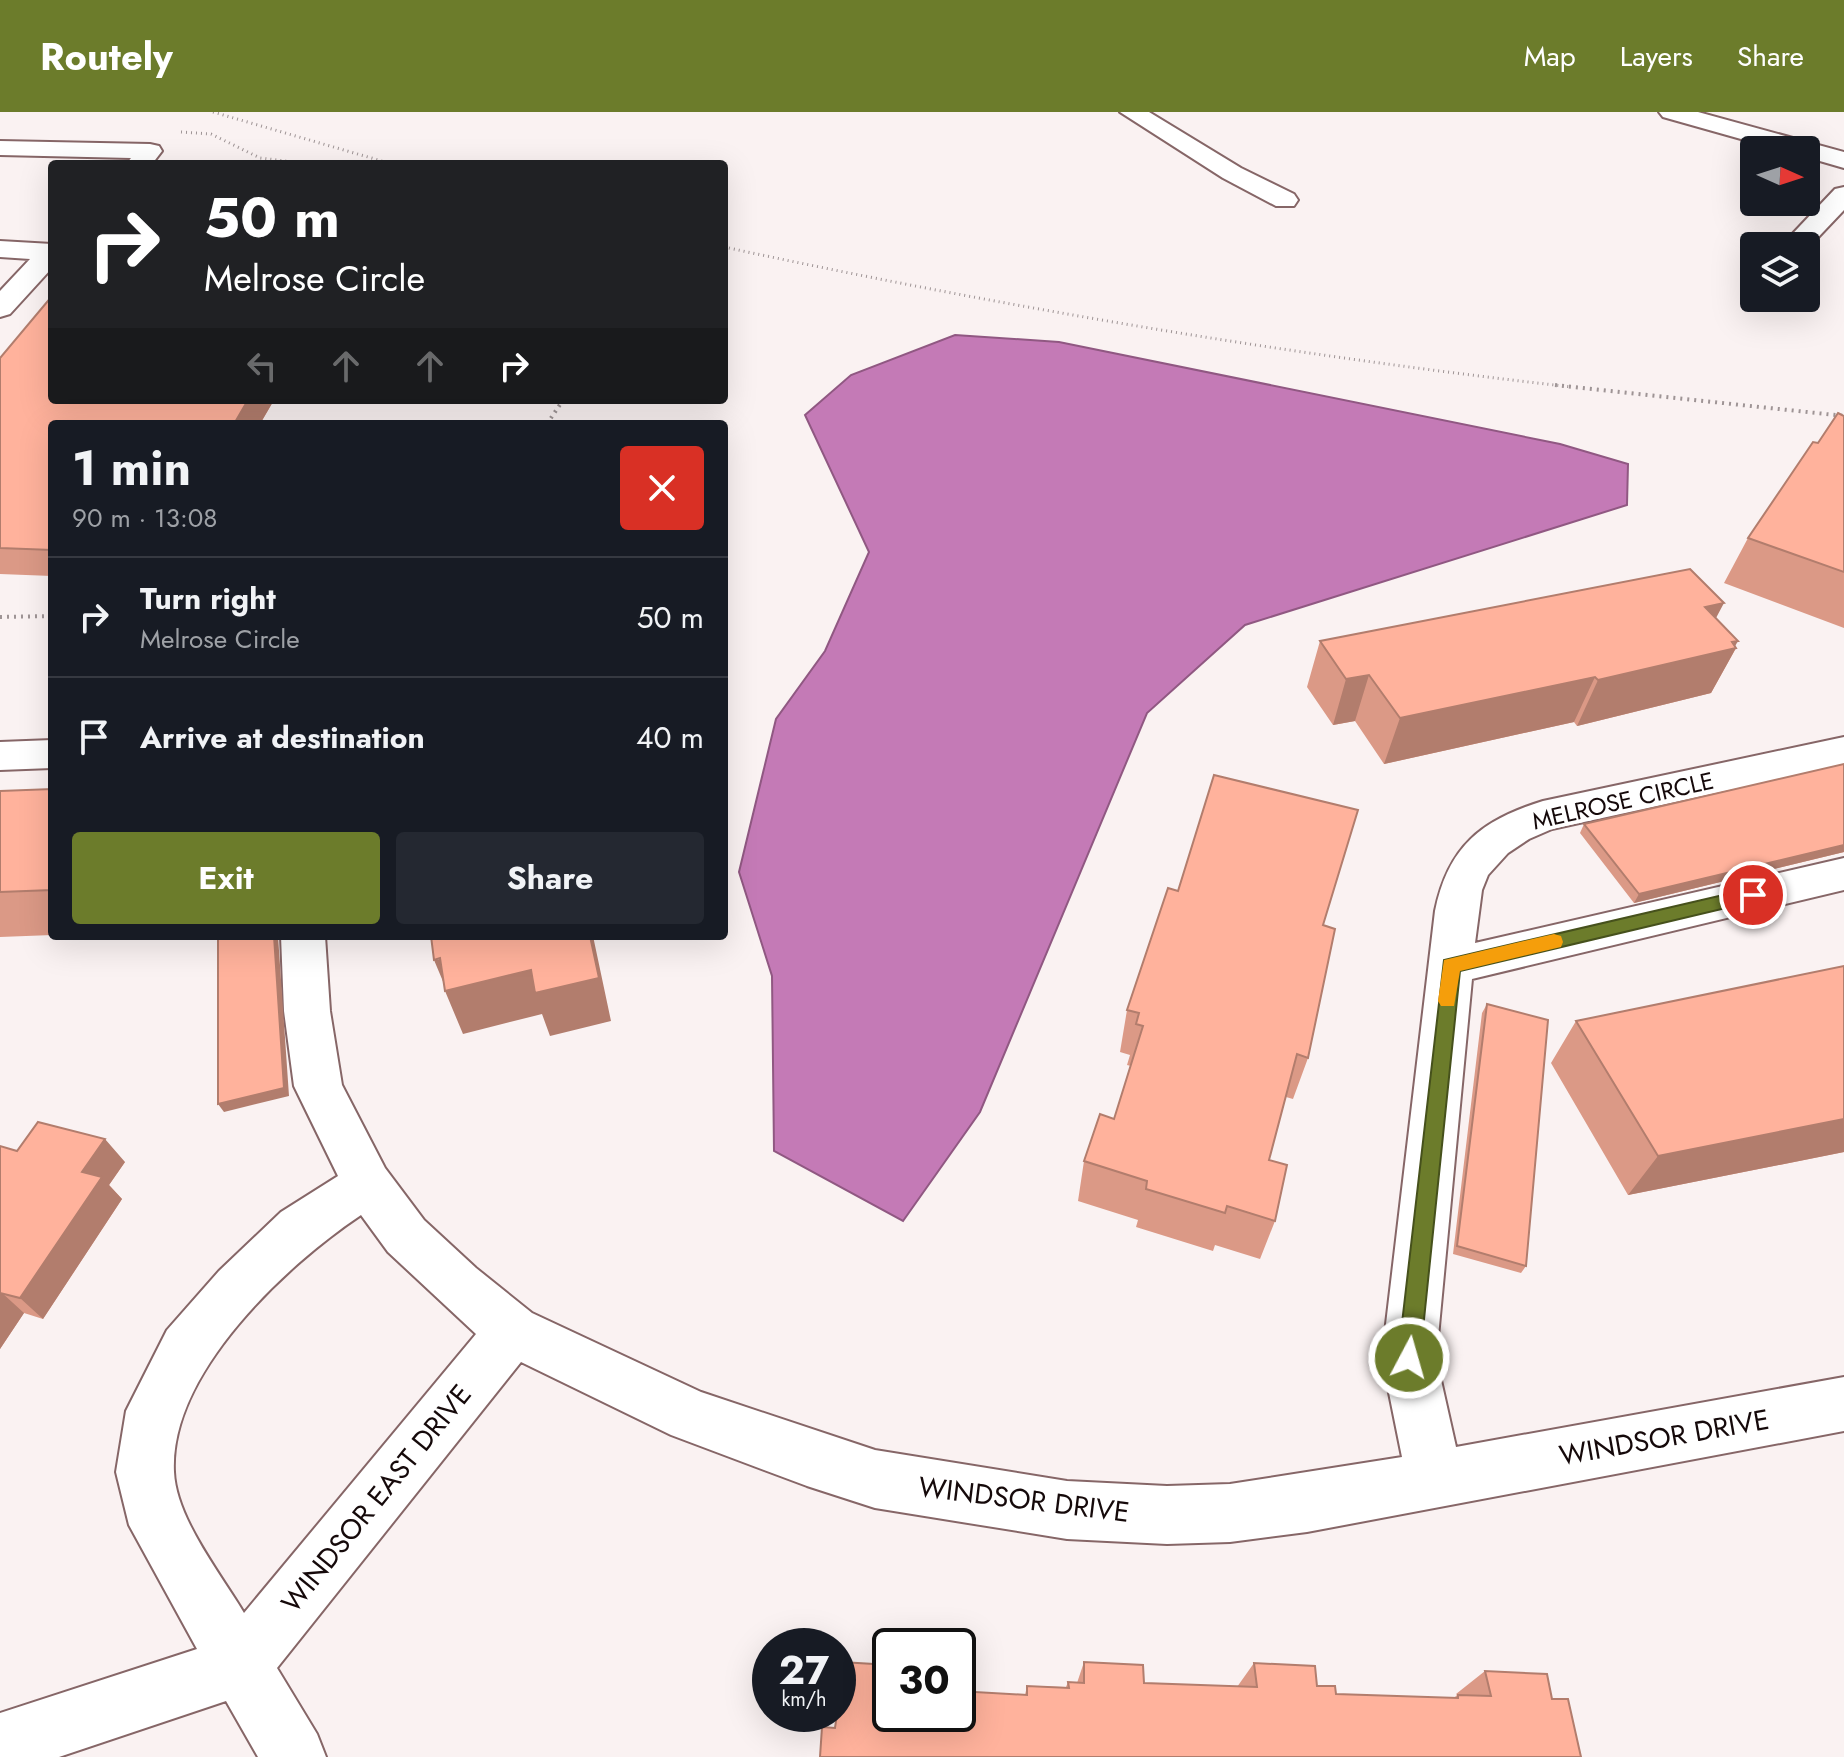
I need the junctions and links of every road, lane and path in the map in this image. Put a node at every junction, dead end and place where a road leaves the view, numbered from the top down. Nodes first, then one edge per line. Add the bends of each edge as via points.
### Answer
1 (213, 112) edge
2 (1132, 112) edge
3 (1671, 112) edge
4 (181, 132) dead end
5 (0, 148) edge
6 (142, 160) edge
7 (277, 160) edge
8 (378, 160) edge
9 (1844, 160) edge
10 (1844, 195) edge
11 (1285, 200) dead end
12 (1808, 232) edge
13 (728, 248) edge
14 (0, 249) edge
15 (48, 252) edge
16 (48, 256) edge
17 (0, 308) edge
18 (1844, 416) edge
19 (48, 616) edge
20 (0, 617) edge
21 (1844, 751) edge
22 (48, 754) edge
23 (0, 756) edge
24 (1844, 874) edge
25 (303, 940) edge
26 (1451, 966) junction
27 (367, 1184) junction
28 (513, 1331) junction
29 (1844, 1404) edge
30 (1435, 1479) junction
31 (239, 1666) junction
32 (0, 1745) edge
33 (294, 1757) edge

1 - 8 path
2 - 11 street
3 - 9 street
4 - 7 path via 211,134 260,158
5 - 6 street via 150,151
10 - 12 street
13 - 18 path via 854,276 1224,339 1427,369
14 - 15 street
16 - 17 street
19 - 20 path
21 - 26 street, MELROSE CIRCLE via 1543,816 1509,829 1471,863 1460,885
22 - 23 street
24 - 26 street
25 - 27 street, WINDSOR DRIVE via 318,1086
26 - 30 street, MELROSE CIRCLE via 1409,1358
27 - 28 street, WINDSOR DRIVE via 406,1236
27 - 31 street via 299,1228 238,1288 186,1348 154,1411 145,1472 158,1525
28 - 30 street, WINDSOR DRIVE via 691,1416 792,1453 875,1479 981,1497 1067,1510 1230,1513
28 - 31 street, WINDSOR EAST DRIVE
29 - 30 street, WINDSOR DRIVE
31 - 32 street
31 - 33 street

